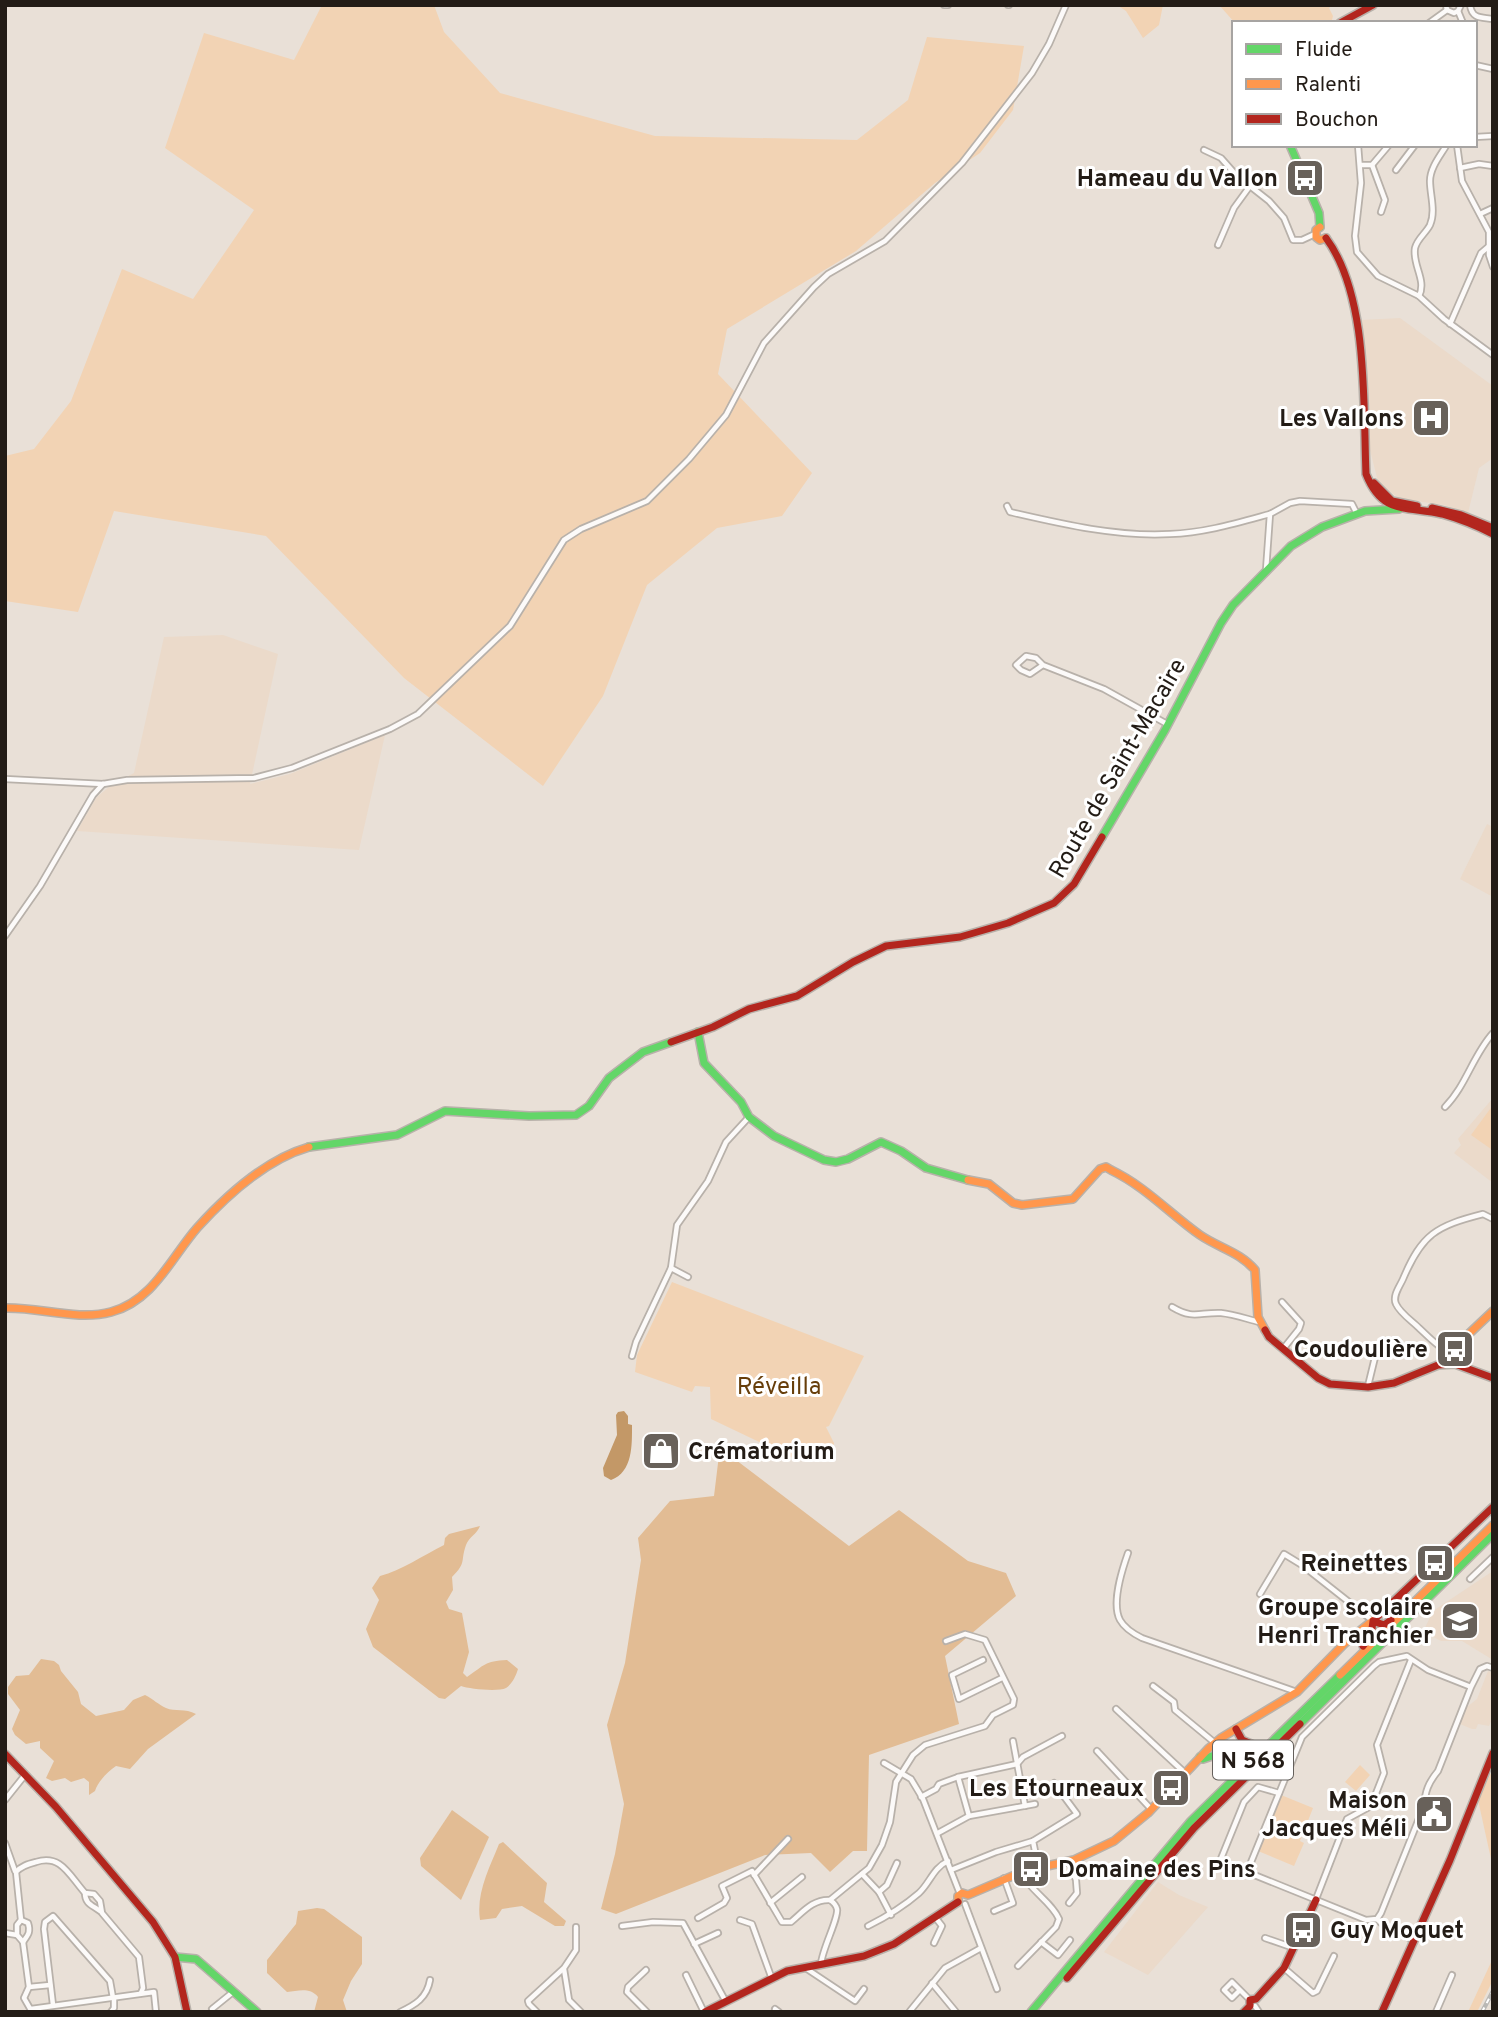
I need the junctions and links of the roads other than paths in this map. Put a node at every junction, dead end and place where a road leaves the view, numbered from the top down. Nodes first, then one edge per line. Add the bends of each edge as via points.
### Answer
1 (1066, 5) edge
2 (1470, 5) edge
3 (1369, 7) edge
4 (1447, 8) edge
5 (1460, 8) edge
6 (1493, 19) edge
7 (1344, 21) edge
8 (1432, 21) edge
9 (1290, 147) edge
10 (1358, 147) edge
11 (1387, 147) edge
12 (1413, 147) edge
13 (1445, 147) edge
14 (1457, 147) edge
15 (1204, 150) dead end
16 (1361, 165) junction
17 (1372, 165) junction
18 (1493, 166) edge
19 (1460, 168) junction
20 (1396, 170) dead end
21 (1250, 186) junction
22 (1493, 208) edge
23 (1381, 212) dead end
24 (1480, 215) junction
25 (1318, 230) junction
26 (1218, 245) dead end
27 (1489, 247) junction
28 (1493, 267) edge
29 (1419, 296) junction
30 (1450, 324) junction
31 (1493, 355) edge
32 (1365, 460) junction
33 (1370, 475) junction
34 (1380, 497) junction
35 (1007, 506) dead end
36 (1423, 507) junction
37 (1399, 509) junction
38 (1376, 510) junction
39 (1361, 512) junction
40 (1270, 514) junction
41 (1493, 528) edge
42 (1493, 534) edge
43 (1266, 570) junction
44 (1043, 665) junction
45 (1168, 725) junction
46 (5, 779) edge
47 (103, 784) junction
48 (5, 936) edge
49 (698, 1032) junction
50 (1493, 1032) edge
51 (1444, 1107) dead end
52 (749, 1117) junction
53 (1493, 1219) edge
54 (671, 1268) junction
55 (688, 1277) dead end
56 (1282, 1302) dead end
57 (1172, 1307) dead end
58 (5, 1308) edge
59 (1493, 1311) edge
60 (1259, 1319) junction
61 (1377, 1349) dead end
62 (1282, 1350) junction
63 (1454, 1353) junction
64 (632, 1356) dead end
65 (1455, 1364) junction
66 (1493, 1378) edge
67 (1368, 1387) junction
68 (1493, 1507) edge
69 (1493, 1525) edge
70 (1493, 1534) edge
71 (1128, 1553) dead end
72 (1493, 1557) edge
73 (1443, 1575) junction
74 (1470, 1579) dead end
75 (1260, 1594) dead end
76 (1373, 1621) junction
77 (946, 1641) dead end
78 (982, 1660) dead end
79 (1411, 1660) junction
80 (1493, 1668) edge
81 (1002, 1678) junction
82 (1153, 1686) dead end
83 (1471, 1687) junction
84 (1297, 1692) junction
85 (1310, 1705) junction
86 (1116, 1709) dead end
87 (1302, 1713) junction
88 (1236, 1729) junction
89 (1062, 1736) dead end
90 (1013, 1741) dead end
91 (1215, 1743) junction
92 (1492, 1749) edge
93 (1097, 1751) dead end
94 (5, 1754) edge
95 (1200, 1757) junction
96 (884, 1763) dead end
97 (1017, 1764) junction
98 (902, 1772) junction
99 (1185, 1773) junction
100 (25, 1775) junction
101 (958, 1777) junction
102 (1054, 1783) dead end
103 (1279, 1793) junction
104 (921, 1797) junction
105 (5, 1800) edge
106 (1035, 1804) dead end
107 (1025, 1806) junction
108 (1152, 1809) junction
109 (970, 1816) junction
110 (1191, 1821) junction
111 (938, 1833) junction
112 (788, 1839) dead end
113 (1033, 1841) junction
114 (5, 1843) edge
115 (948, 1861) junction
116 (1069, 1861) junction
117 (897, 1863) dead end
118 (1038, 1867) junction
119 (951, 1870) junction
120 (16, 1872) junction
121 (1021, 1872) junction
122 (1247, 1872) junction
123 (753, 1873) junction
124 (862, 1874) junction
125 (802, 1877) dead end
126 (1004, 1878) junction
127 (879, 1892) junction
128 (85, 1893) junction
129 (963, 1899) junction
130 (830, 1900) junction
131 (1316, 1900) junction
132 (770, 1903) junction
133 (1069, 1903) dead end
134 (100, 1911) junction
135 (995, 1911) dead end
136 (891, 1914) junction
137 (935, 1917) junction
138 (698, 1918) dead end
139 (1377, 1919) junction
140 (21, 1920) junction
141 (740, 1920) dead end
142 (622, 1926) dead end
143 (868, 1926) dead end
144 (576, 1927) dead end
145 (5, 1933) edge
146 (718, 1933) dead end
147 (18, 1936) junction
148 (1265, 1938) dead end
149 (1070, 1940) dead end
150 (1414, 1940) junction
151 (23, 1942) junction
152 (1041, 1942) junction
153 (934, 1943) dead end
154 (694, 1944) junction
155 (981, 1948) junction
156 (1295, 1948) junction
157 (1334, 1956) dead end
158 (175, 1957) junction
159 (821, 1964) junction
160 (1018, 1966) dead end
161 (564, 1968) junction
162 (804, 1968) junction
163 (1284, 1968) junction
164 (646, 1970) dead end
165 (686, 1975) dead end
166 (1452, 1975) dead end
167 (772, 1979) junction
168 (429, 1980) dead end
169 (932, 1983) junction
170 (50, 1985) junction
171 (29, 1987) junction
172 (864, 1989) dead end
173 (997, 1989) dead end
174 (1240, 1990) dead end
175 (233, 1992) junction
176 (141, 1993) junction
177 (114, 1998) junction
178 (726, 2002) junction
179 (54, 2005) junction
180 (1252, 2006) edge
181 (212, 2009) dead end
182 (31, 2010) edge
183 (708, 2011) edge
184 (910, 2011) edge
185 (55, 2012) edge
186 (111, 2012) edge
187 (156, 2012) edge
188 (187, 2012) edge
189 (257, 2012) edge
190 (400, 2012) edge
191 (537, 2012) edge
192 (581, 2012) edge
193 (647, 2012) edge
194 (956, 2012) edge
195 (1031, 2012) edge
196 (1038, 2012) edge
197 (1381, 2012) edge
198 (1436, 2012) edge

1 - 47 street via 1032,73 968,155 890,237 814,287 765,342 726,415 647,501 564,540 510,626 418,714 273,774
2 - 6 street via 1476,16
3 - 7 main road
4 - 5 street via 1451,13
4 - 8 street
9 - 25 main road via 1319,213
10 - 16 street
11 - 17 street
12 - 20 street
13 - 29 street via 1430,179 1430,224 1415,246 1423,287
14 - 19 street
15 - 21 street via 1221,158
16 - 17 street
16 - 29 street via 1357,252 1378,276
17 - 23 street via 1385,200
18 - 19 street
19 - 24 street
21 - 25 street via 1279,212 1293,240
21 - 26 street via 1234,208
22 - 24 street
24 - 27 street via 1489,232
25 - 32 main road via 1328,230 1326,238 1347,284 1359,333
27 - 28 street
27 - 30 street via 1480,253
29 - 30 street
30 - 31 street
32 - 33 main road
32 - 34 main road via 1368,482
33 - 34 main road
33 - 36 main road via 1378,490 1392,501
34 - 36 main road via 1400,506
34 - 37 main road
34 - 38 main road
34 - 39 main road
35 - 40 street via 1010,512 1136,535 1211,530
36 - 41 main road
37 - 38 main road, Route de Saint-Macaire
37 - 42 main road via 1448,516
38 - 39 main road, Route de Saint-Macaire
39 - 40 street via 1352,504 1300,501
39 - 43 main road, Route de Saint-Macaire via 1322,527 1291,546
40 - 43 street
43 - 45 main road, Route de Saint-Macaire via 1221,623
44 - 44 street via 1026,656 1016,664 1030,674
44 - 45 street via 1104,689
45 - 49 main road, Route de Saint-Macaire via 1069,892 1054,903 960,937 886,946 797,996 749,1009
46 - 47 street
47 - 48 street
49 - 52 main road via 704,1063
49 - 58 main road, Route de Saint-Macaire via 643,1052 609,1078 589,1106 576,1115 445,1111 396,1135 303,1148 264,1170 207,1217 151,1289 112,1313
50 - 51 street via 1455,1097
52 - 54 street via 726,1142 708,1181 677,1225
52 - 60 main road via 774,1136 824,1160 848,1159 881,1142 926,1168 989,1184 1006,1199 1022,1205 1073,1199 1106,1167 1145,1189 1205,1238 1251,1264
53 - 63 street via 1483,1214 1431,1234 1412,1258 1395,1297 1397,1306 1441,1349
54 - 55 street
54 - 64 street
56 - 62 street via 1301,1323
57 - 60 street via 1199,1316 1220,1313
59 - 63 main road via 1464,1336
60 - 62 main road
61 - 67 street
62 - 67 main road via 1330,1384
63 - 65 main road
65 - 66 main road
65 - 67 main road
68 - 76 main road
69 - 73 main road, N 568
70 - 196 main road, N 568 via 1194,1828
71 - 84 street via 1118,1582 1118,1617 1129,1630
72 - 74 street
73 - 76 main road via 1384,1625
73 - 85 main road, N 568
75 - 76 street via 1284,1553
76 - 84 main road
76 - 85 main road via 1368,1640
77 - 81 street via 965,1634 985,1640
78 - 81 street via 952,1675 959,1699
79 - 83 street
79 - 103 street via 1404,1655 1379,1662 1302,1737
79 - 131 street via 1377,1745 1384,1773 1371,1806 1348,1819
80 - 83 street via 1480,1669
81 - 98 street via 1013,1705 992,1715 985,1726 925,1745
82 - 91 street
83 - 139 street
84 - 88 main road
85 - 87 main road, N 568
86 - 99 street
87 - 88 main road via 1263,1744 1245,1744
87 - 110 main road, N 568
88 - 91 main road
89 - 97 street
90 - 97 street
91 - 95 main road
92 - 150 main road
93 - 108 street
94 - 100 main road
95 - 99 main road
95 - 110 main road via 1222,1757 1228,1773
96 - 98 street
97 - 101 street
97 - 107 street
98 - 104 street
98 - 124 street via 882,1845
99 - 108 main road
100 - 105 street
100 - 158 main road via 153,1922
101 - 104 street
101 - 109 street
102 - 113 street via 1077,1814
103 - 122 street
103 - 122 street via 1258,1787 1244,1802 1220,1861
104 - 111 street
106 - 107 street
107 - 109 street
108 - 116 main road via 1114,1842
109 - 111 street
110 - 195 main road, N 568
111 - 115 street
112 - 123 street
113 - 118 street
113 - 119 street
114 - 120 street
115 - 119 street
115 - 136 street via 921,1891
116 - 118 main road
116 - 133 street via 1077,1893
117 - 127 street
118 - 121 main road
119 - 129 street
120 - 128 street via 52,1859
120 - 140 street
121 - 126 main road
121 - 152 street via 1059,1919
122 - 131 street
123 - 132 street
123 - 138 street via 722,1886 727,1898 724,1903
124 - 127 street
124 - 130 street
125 - 132 street
126 - 129 main road
126 - 135 street via 1013,1903
127 - 136 street
128 - 134 street via 85,1899
128 - 134 street via 97,1897
129 - 137 main road
129 - 155 street
130 - 132 street via 819,1900 787,1923 778,1918
130 - 159 street via 837,1908
131 - 139 street via 1368,1921
131 - 156 main road
134 - 176 street via 139,1957
136 - 143 street
137 - 153 street via 942,1926
137 - 159 main road via 894,1944 864,1956
139 - 150 street
140 - 147 street
140 - 151 street via 29,1929
141 - 167 street via 752,1924
142 - 154 street via 683,1923
144 - 161 street via 576,1950
145 - 147 street
146 - 154 street
147 - 151 street
148 - 156 street
149 - 152 street via 1058,1955
150 - 197 main road
151 - 171 street
152 - 160 street
154 - 178 street
155 - 169 street via 945,1968
155 - 173 street
156 - 163 main road
157 - 163 street via 1313,1993
158 - 175 main road via 196,1959
158 - 188 main road
159 - 162 main road
161 - 191 street via 528,2001
161 - 192 street via 569,2000
162 - 167 main road
162 - 172 street via 855,2001
163 - 180 main road
164 - 193 street via 627,1992
165 - 183 street
166 - 198 street
167 - 178 main road
168 - 190 street via 418,2003
169 - 184 street
169 - 194 street
170 - 171 street
170 - 177 street via 44,1924 53,1916 110,1980
170 - 179 street
171 - 182 street via 24,1998
174 - 180 street
175 - 181 street
175 - 189 main road
176 - 177 street
176 - 187 street via 154,1992
177 - 179 street
177 - 186 street
178 - 183 main road
179 - 182 street
179 - 185 street

